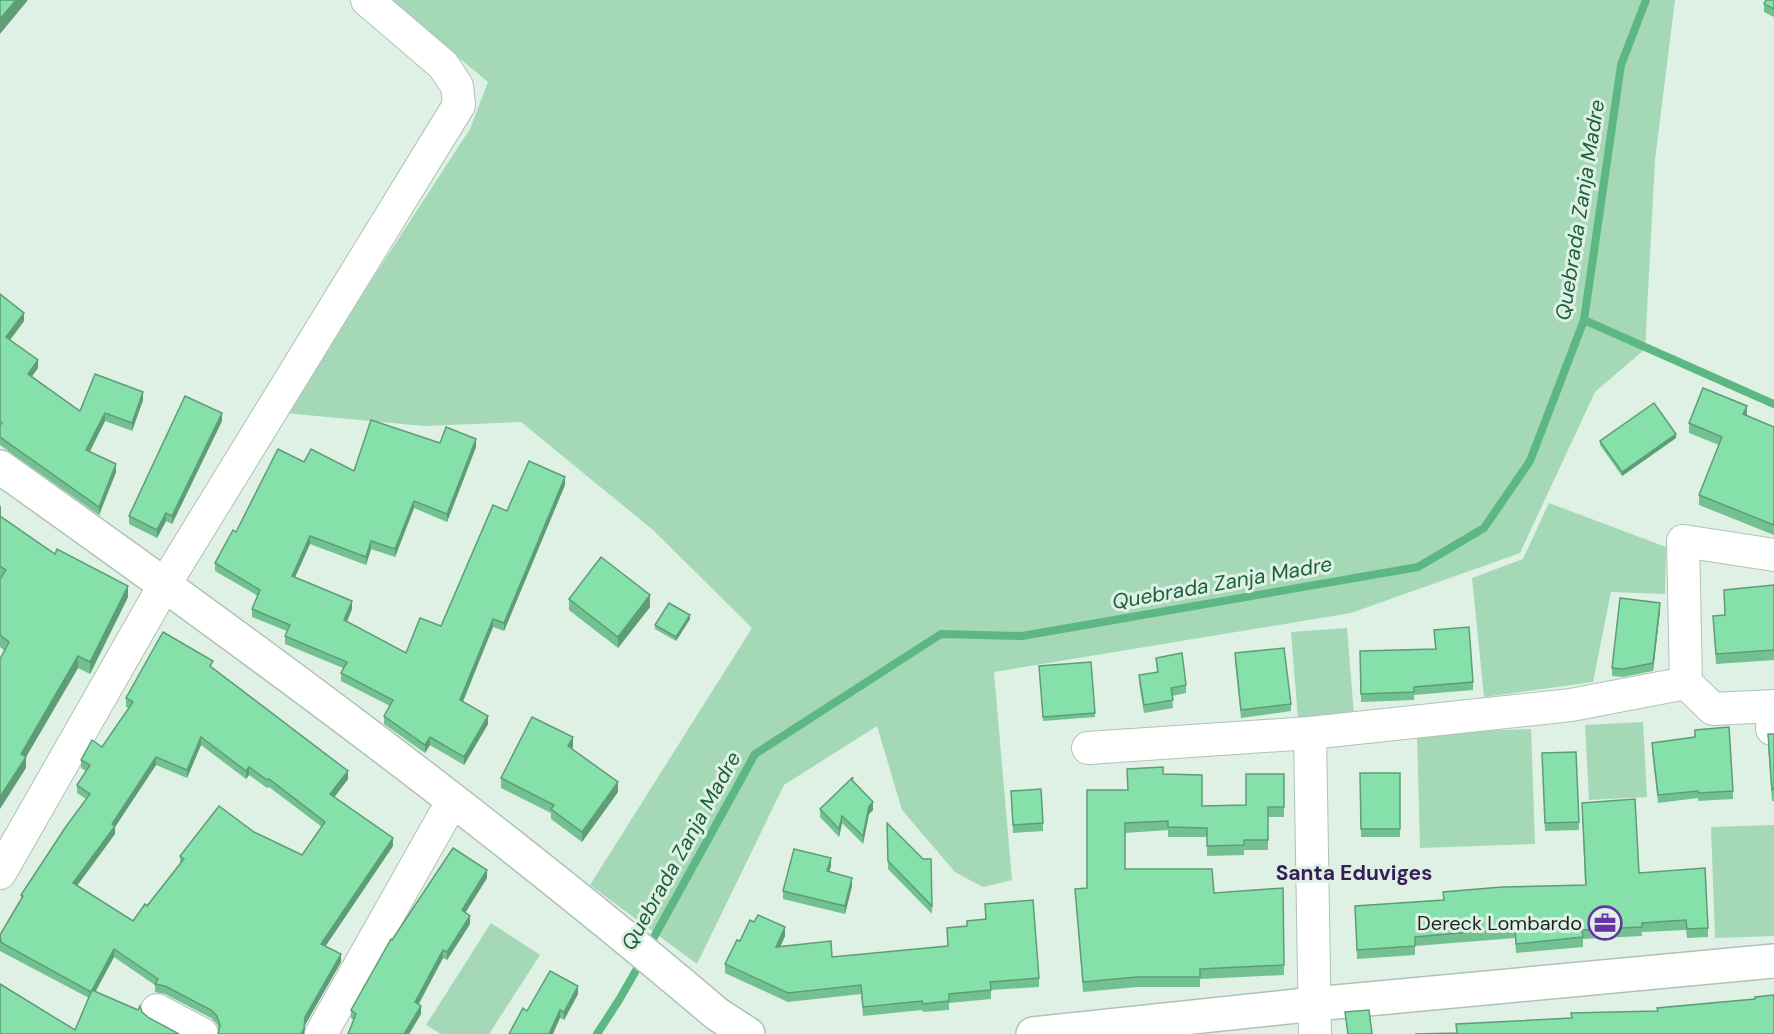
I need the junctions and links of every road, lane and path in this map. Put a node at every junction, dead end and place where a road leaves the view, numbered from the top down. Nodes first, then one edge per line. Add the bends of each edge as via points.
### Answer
1 (367, 0) edge
2 (0, 467) edge
3 (1774, 555) edge
4 (165, 584) junction
5 (1686, 683) junction
6 (1772, 729) dead end
7 (1310, 733) junction
8 (1088, 748) dead end
9 (453, 800) junction
10 (0, 873) edge
11 (1774, 961) edge
12 (157, 1010) dead end
13 (1315, 1019) edge
14 (745, 1033) edge
15 (202, 1034) edge
16 (321, 1034) edge
17 (1033, 1034) edge

1 - 4 street via 443,65 458,86 459,105
2 - 4 street
3 - 5 street via 1683,541
4 - 9 street
4 - 10 street
5 - 6 street via 1713,709 1773,706
5 - 7 street via 1571,705
7 - 8 street
7 - 13 street
9 - 14 street
9 - 16 street
11 - 13 street
12 - 15 street
13 - 17 street

